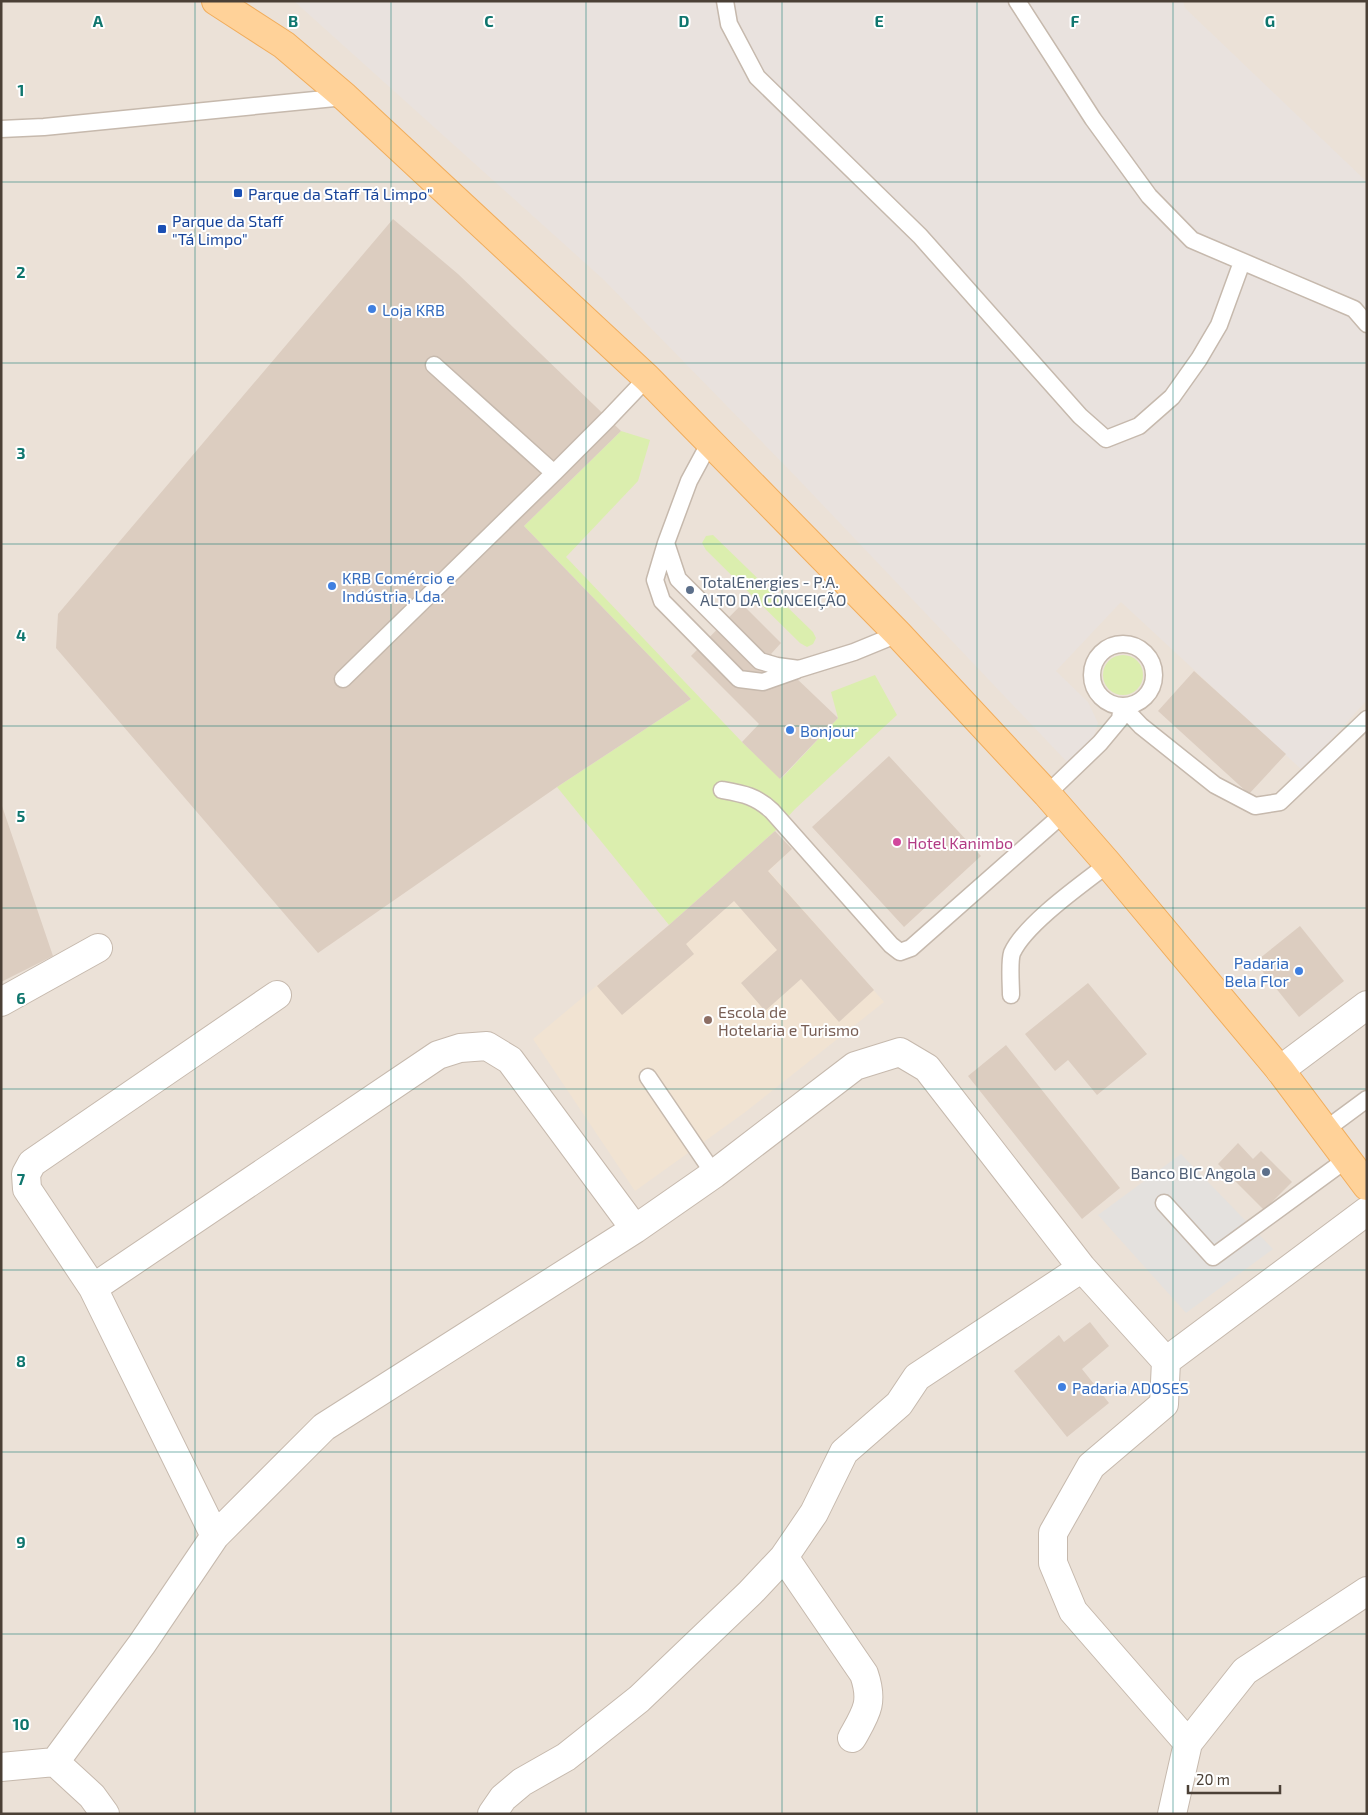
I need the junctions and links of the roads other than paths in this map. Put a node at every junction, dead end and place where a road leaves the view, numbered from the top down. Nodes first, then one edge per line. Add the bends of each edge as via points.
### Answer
1 (216, 1) edge
2 (245, 1) edge
3 (724, 1) edge
4 (1017, 1) edge
5 (284, 45) junction
6 (344, 97) junction
7 (1, 129) edge
8 (1242, 262) junction
9 (1367, 324) edge
10 (434, 365) dead end
11 (647, 378) junction
12 (710, 442) junction
13 (554, 473) junction
14 (666, 543) junction
15 (898, 634) junction
16 (799, 669) junction
17 (342, 679) dead end
18 (1367, 719) edge
19 (722, 790) dead end
20 (1055, 804) junction
21 (1108, 864) junction
22 (98, 948) dead end
23 (278, 995) dead end
24 (1011, 996) dead end
25 (1, 1002) edge
26 (1367, 1005) edge
27 (1280, 1070) junction
28 (648, 1077) dead end
29 (1367, 1099) edge
30 (1325, 1130) junction
31 (1347, 1159) junction
32 (714, 1174) junction
33 (1367, 1186) edge
34 (1164, 1203) dead end
35 (1367, 1211) edge
36 (635, 1229) junction
37 (1082, 1268) junction
38 (93, 1288) junction
39 (1166, 1361) junction
40 (215, 1536) junction
41 (784, 1557) junction
42 (1367, 1592) edge
43 (852, 1738) dead end
44 (1188, 1743) junction
45 (56, 1762) junction
46 (1, 1767) edge
47 (105, 1814) edge
48 (492, 1814) edge
49 (1172, 1814) edge

1 - 5 main road
2 - 5 main road
3 - 8 lane via 729,24 756,77 920,236 1080,416 1106,438 1139,426 1172,397 1219,325
4 - 8 lane via 1093,119 1149,196 1192,240
5 - 6 main road
6 - 7 lane
6 - 11 main road
8 - 9 lane via 1354,309
10 - 13 lane
11 - 12 main road
11 - 13 lane
12 - 14 lane via 689,481
12 - 15 main road
13 - 17 lane
14 - 16 lane via 678,579 760,660
14 - 16 lane via 655,580 662,601 739,679 763,682
15 - 16 lane
15 - 20 main road
18 - 20 lane via 1280,802 1254,806 1215,785 1141,726 1122,706 1120,720
19 - 20 lane via 761,801 772,811 891,946 900,952 912,948
20 - 21 main road
21 - 24 lane via 1028,930 1012,954
21 - 27 main road
22 - 25 street
23 - 38 street via 32,1163 26,1174 27,1189
26 - 27 street
27 - 30 main road
28 - 32 lane
29 - 30 lane
30 - 31 main road
31 - 33 main road
31 - 34 lane via 1213,1257
32 - 36 street
32 - 37 street via 855,1066 900,1052 926,1068
35 - 39 street
36 - 38 street via 510,1060 487,1046 460,1048 438,1055
36 - 40 street via 324,1427
37 - 39 street
37 - 41 street via 917,1377 899,1404 844,1452 814,1513
38 - 40 street
39 - 44 street via 1164,1404 1091,1466 1053,1533 1054,1563 1073,1611
40 - 45 street
41 - 43 street via 864,1674 870,1689 868,1710
41 - 48 street via 639,1699 566,1757 522,1782 503,1798
42 - 44 street via 1244,1671
44 - 49 street
45 - 46 street
45 - 47 street via 92,1796

